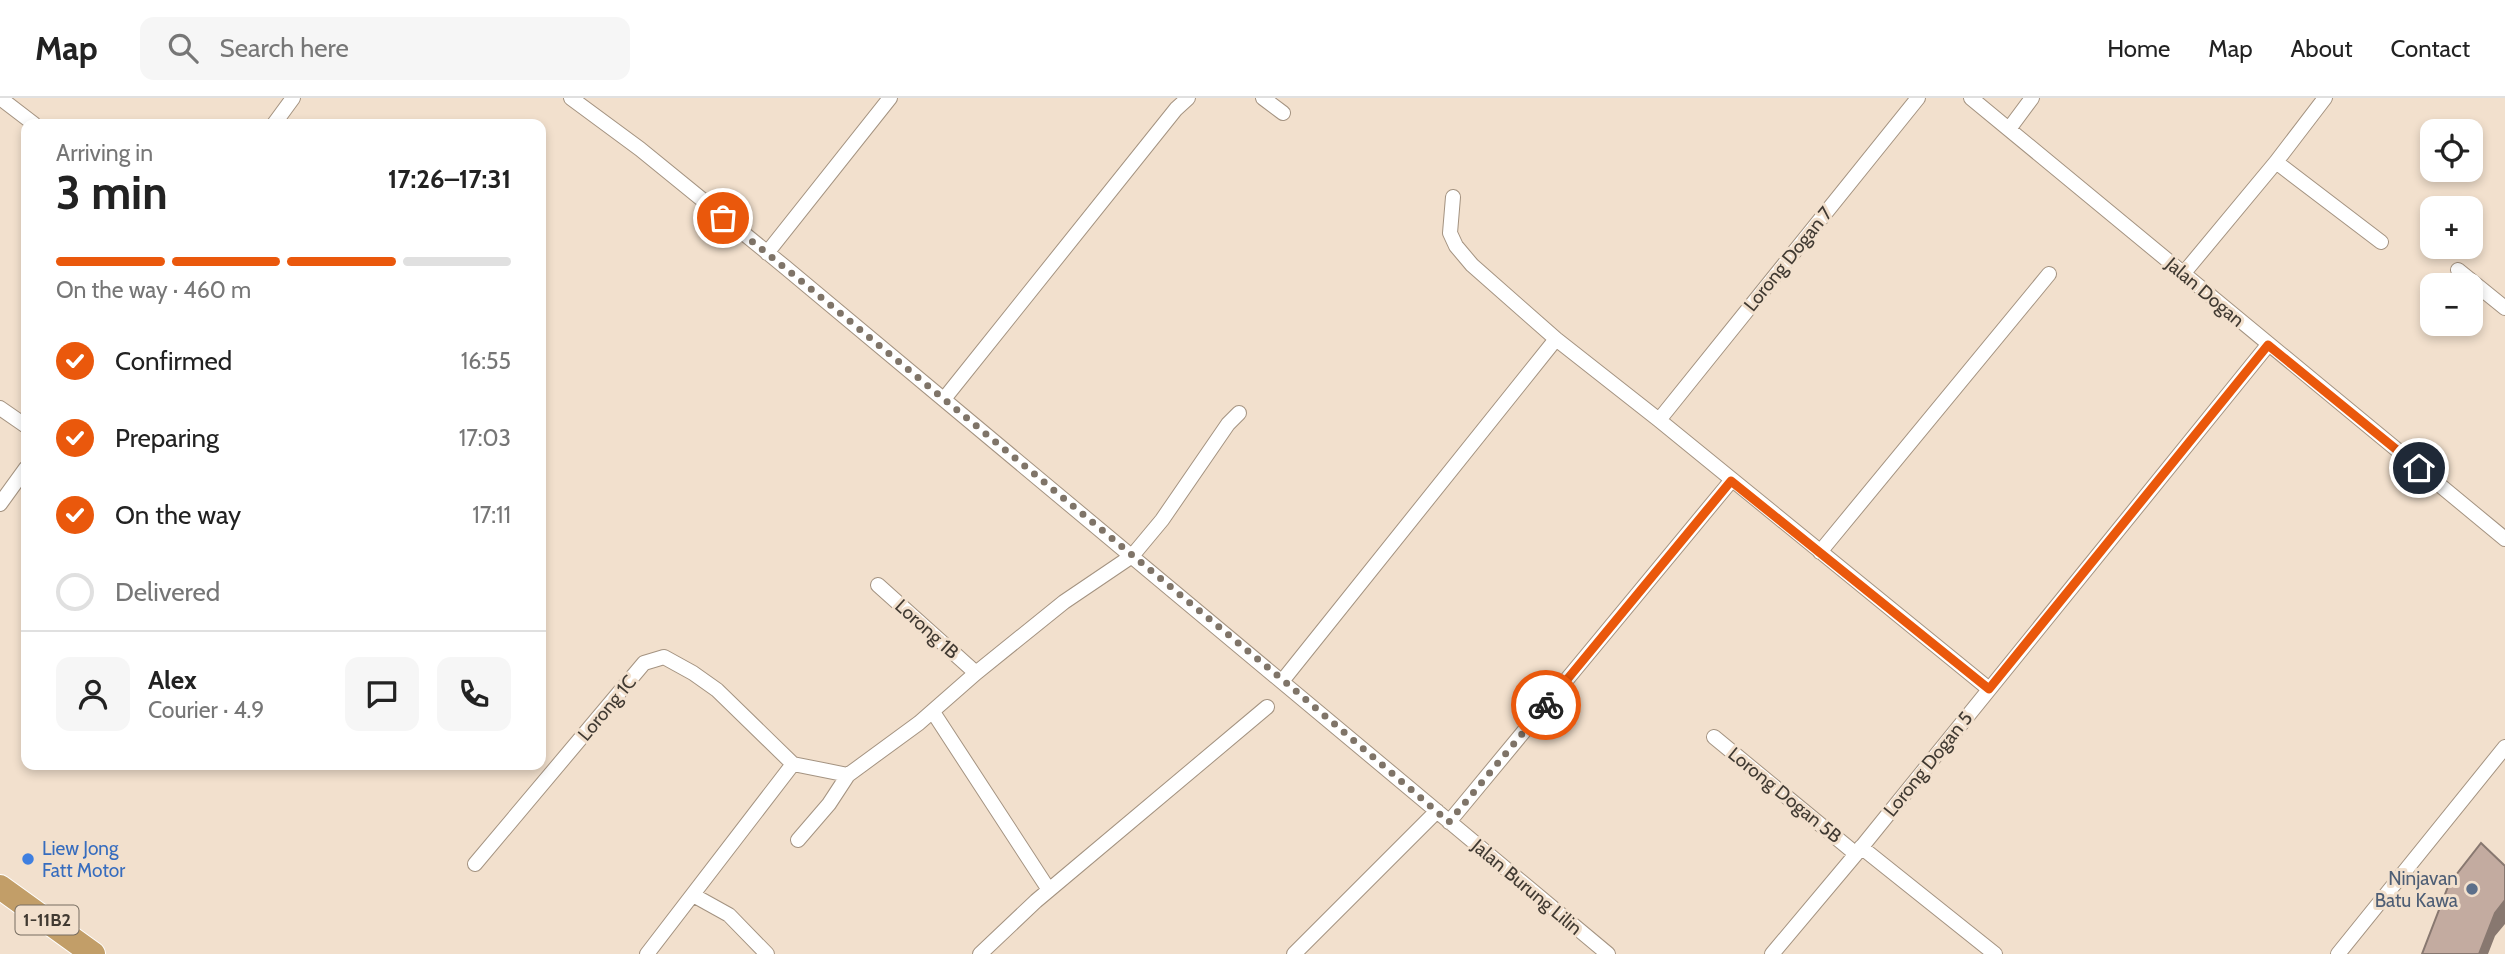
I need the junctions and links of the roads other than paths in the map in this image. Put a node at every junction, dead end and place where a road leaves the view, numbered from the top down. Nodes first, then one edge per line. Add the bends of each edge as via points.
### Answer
1 (0, 98) edge
2 (293, 98) edge
3 (571, 98) edge
4 (890, 98) edge
5 (1188, 98) edge
6 (1263, 98) edge
7 (1918, 98) edge
8 (1971, 98) edge
9 (2032, 98) edge
10 (2325, 98) edge
11 (1283, 113) dead end
12 (27, 119) edge
13 (278, 119) edge
14 (2008, 129) junction
15 (2276, 162) junction
16 (1453, 197) dead end
17 (2382, 242) dead end
18 (767, 253) junction
19 (2458, 270) dead end
20 (2049, 274) dead end
21 (2183, 274) junction
22 (2505, 308) edge
23 (1556, 340) junction
24 (2268, 345) junction
25 (944, 399) junction
26 (0, 408) edge
27 (1239, 413) dead end
28 (1658, 420) junction
29 (21, 423) edge
30 (21, 475) edge
31 (1731, 481) junction
32 (0, 503) edge
33 (2505, 538) edge
34 (1820, 552) junction
35 (1132, 556) junction
36 (878, 585) dead end
37 (976, 673) junction
38 (1283, 680) junction
39 (1989, 689) junction
40 (1267, 707) dead end
41 (933, 712) junction
42 (1714, 737) dead end
43 (2505, 747) edge
44 (793, 764) junction
45 (848, 775) junction
46 (1437, 811) junction
47 (1449, 822) junction
48 (798, 840) dead end
49 (1859, 850) junction
50 (475, 864) dead end
51 (0, 887) edge
52 (1049, 890) junction
53 (693, 895) junction
54 (93, 954) edge
55 (647, 954) edge
56 (767, 954) edge
57 (980, 954) edge
58 (1294, 954) edge
59 (1608, 954) edge
60 (1772, 954) edge
61 (1995, 954) edge
62 (2338, 954) edge

1 - 12 street
2 - 13 street
3 - 18 street, Jalan Burung Lilin
4 - 18 street
5 - 25 street
6 - 11 street
7 - 28 street, Lorong Dogan 7
8 - 14 street, Jalan Dogan
9 - 14 street
10 - 15 street
14 - 21 street, Jalan Dogan
15 - 17 street
15 - 21 street
16 - 23 street via 1450,233 1456,246
18 - 25 street, Jalan Burung Lilin
19 - 22 street
20 - 34 street
21 - 24 street, Jalan Dogan
23 - 28 street
23 - 38 street
24 - 33 street, Jalan Dogan
24 - 39 street, Lorong Dogan 5
25 - 35 street, Jalan Burung Lilin
26 - 29 street
27 - 35 street
28 - 31 street
30 - 32 street
31 - 34 street
31 - 47 street
34 - 39 street
35 - 37 street via 1064,602
35 - 38 street, Jalan Burung Lilin
36 - 37 street, Lorong 1B
37 - 41 street
38 - 46 street, Jalan Burung Lilin
39 - 49 street, Lorong Dogan 5
40 - 52 street
41 - 45 street
41 - 52 street
42 - 49 street, Lorong Dogan 5B
43 - 62 street
44 - 45 street
44 - 50 street, Lorong 1C via 717,690 693,673 664,657 644,663
44 - 53 street
45 - 48 street
46 - 47 street, Jalan Burung Lilin
46 - 58 street
47 - 59 street, Jalan Burung Lilin
49 - 60 street, Lorong Dogan 5
49 - 61 street, Lorong Dogan 5B
51 - 54 highway, 1-11B2
52 - 57 street
53 - 55 street
53 - 56 street via 730,915

